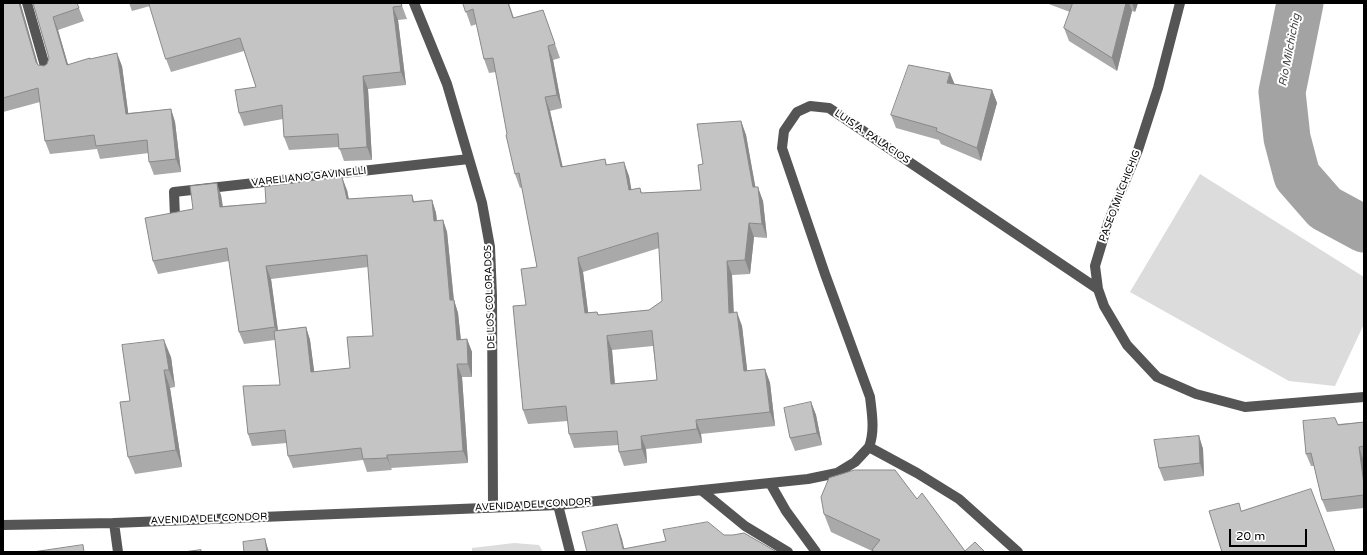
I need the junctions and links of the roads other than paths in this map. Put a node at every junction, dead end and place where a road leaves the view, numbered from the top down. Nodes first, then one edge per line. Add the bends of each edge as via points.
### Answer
1 (27, 3) edge
2 (414, 3) edge
3 (1180, 3) edge
4 (47, 73) edge
5 (469, 159) junction
6 (175, 216) edge
7 (1098, 289) junction
8 (1364, 397) edge
9 (869, 448) junction
10 (770, 483) junction
11 (701, 490) junction
12 (558, 505) junction
13 (493, 507) junction
14 (114, 523) junction
15 (3, 525) edge
16 (118, 552) edge
17 (570, 552) edge
18 (788, 552) edge
19 (816, 552) edge
20 (1018, 552) edge

1 - 4 street
2 - 5 street, DE LOS COLORADOS via 447,84
3 - 7 street, PASEO MILCHICHIG via 1154,102 1138,150 1108,223 1095,266
5 - 6 street, VARELIANO GAVINELLI via 174,192
5 - 13 street, DE LOS COLORADOS via 482,203 490,247
7 - 8 street, PASEO MILCHICHIG via 1104,306 1127,345 1157,377 1196,394 1245,407
7 - 9 street, LUIS A. PALACIOS via 829,108 810,106 797,112 784,131 782,148 870,397 872,439
9 - 10 street, AVENIDA DEL CONDOR via 855,462 837,473
9 - 20 street via 959,499
10 - 11 street, AVENIDA DEL CONDOR
10 - 19 street via 786,511
11 - 12 street, AVENIDA DEL CONDOR
11 - 18 street via 745,526
12 - 13 street, AVENIDA DEL CONDOR
12 - 17 street
13 - 14 street, AVENIDA DEL CONDOR
14 - 15 street, AVENIDA DEL CONDOR
14 - 16 street

